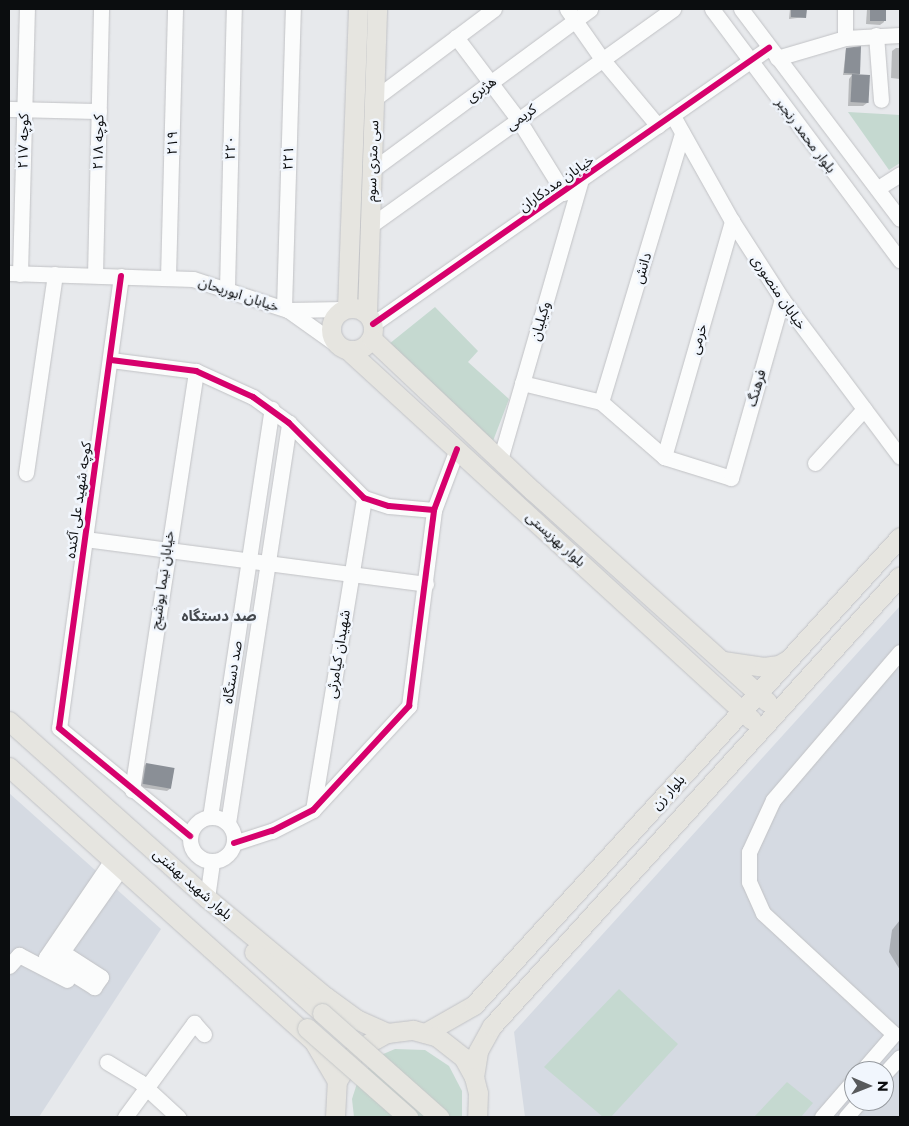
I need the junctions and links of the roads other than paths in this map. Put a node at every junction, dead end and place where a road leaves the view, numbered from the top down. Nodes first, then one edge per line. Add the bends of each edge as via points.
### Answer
1 (27, 9) edge
2 (101, 9) edge
3 (175, 9) edge
4 (234, 9) edge
5 (292, 9) edge
6 (358, 9) edge
7 (377, 9) edge
8 (494, 9) edge
9 (590, 9) edge
10 (673, 9) edge
11 (712, 9) edge
12 (741, 9) edge
13 (846, 9) edge
14 (571, 14) edge
15 (900, 21) edge
16 (900, 34) edge
17 (876, 35) junction
18 (456, 37) junction
19 (845, 38) junction
20 (773, 53) junction
21 (602, 59) junction
22 (752, 62) junction
23 (490, 82) junction
24 (374, 99) junction
25 (881, 100) dead end
26 (9, 109) edge
27 (24, 109) junction
28 (99, 111) junction
29 (673, 116) junction
30 (518, 119) junction
31 (658, 126) junction
32 (682, 133) junction
33 (372, 170) junction
34 (900, 174) edge
35 (580, 182) junction
36 (878, 188) junction
37 (564, 193) junction
38 (900, 219) edge
39 (732, 221) junction
40 (370, 226) junction
41 (900, 260) edge
42 (14, 274) edge
43 (55, 274) junction
44 (95, 275) junction
45 (121, 276) junction
46 (168, 277) junction
47 (227, 288) junction
48 (782, 298) junction
49 (286, 309) junction
50 (346, 309) junction
51 (371, 325) junction
52 (343, 348) junction
53 (111, 360) junction
54 (196, 371) junction
55 (522, 383) junction
56 (601, 402) junction
57 (272, 409) junction
58 (864, 409) junction
59 (289, 423) junction
60 (457, 449) junction
61 (664, 457) junction
62 (900, 457) edge
63 (500, 460) junction
64 (815, 463) dead end
65 (26, 473) dead end
66 (533, 491) junction
67 (364, 498) junction
68 (518, 505) junction
69 (434, 510) junction
70 (900, 537) edge
71 (85, 539) junction
72 (166, 550) junction
73 (249, 562) junction
74 (267, 564) junction
75 (351, 576) junction
76 (900, 576) edge
77 (426, 584) junction
78 (900, 652) edge
79 (792, 657) junction
80 (723, 661) junction
81 (759, 694) junction
82 (743, 711) junction
83 (778, 711) junction
84 (9, 721) edge
85 (762, 728) junction
86 (9, 767) edge
87 (132, 790) junction
88 (88, 792) junction
89 (313, 810) junction
90 (65, 817) junction
91 (210, 817) junction
92 (228, 823) junction
93 (190, 836) junction
94 (234, 843) junction
95 (212, 861) junction
96 (116, 864) junction
97 (207, 898) junction
98 (9, 966) edge
99 (77, 985) dead end
100 (485, 993) junction
101 (330, 1009) junction
102 (505, 1012) junction
103 (387, 1032) junction
104 (425, 1033) junction
105 (204, 1034) dead end
106 (898, 1034) edge
107 (311, 1035) junction
108 (872, 1061) edge
109 (107, 1062) dead end
110 (474, 1077) junction
111 (337, 1080) junction
112 (146, 1088) junction
113 (844, 1092) edge
114 (479, 1115) edge
115 (126, 1117) edge
116 (178, 1117) edge
117 (335, 1117) edge
118 (408, 1117) edge
119 (439, 1117) edge
120 (822, 1117) edge

1 - 27 street, کوچه ۲۱۷
2 - 28 street, کوچه ۲۱۸
3 - 46 street, ۲۱۹
4 - 47 street, ۲۲۰
5 - 49 street, ۲۲۱
6 - 50 main road, سی متری سوم
7 - 24 main road, سی متری سوم
8 - 18 street
9 - 14 street, هژبری
10 - 21 street, کریمی
11 - 22 street, بلوار محمد رنجبر
12 - 20 street, بلوار محمد رنجبر
13 - 19 street
14 - 21 street
14 - 23 street, هژبری
15 - 16 street
16 - 17 street
17 - 19 street
17 - 25 street
18 - 23 street
18 - 24 street
19 - 20 street
20 - 22 street, خیابان مددکاران
20 - 36 street, بلوار محمد رنجبر
21 - 30 street, کریمی
21 - 31 street
22 - 29 street, خیابان مددکاران
22 - 41 street, بلوار محمد رنجبر
23 - 30 street
23 - 33 street, هژبری
24 - 33 main road, سی متری سوم
26 - 27 street
27 - 28 street
27 - 42 street, کوچه ۲۱۷
28 - 44 street, کوچه ۲۱۸
29 - 31 street, خیابان مددکاران
29 - 32 street, خیابان منصوری
30 - 37 street
30 - 40 street, کریمی
31 - 35 street, خیابان مددکاران
32 - 39 street, خیابان منصوری
32 - 56 street, دانش
33 - 40 main road, سی متری سوم
34 - 36 street
35 - 37 street, خیابان مددکاران
35 - 55 street, وکیلیان
36 - 38 street, بلوار محمد رنجبر
37 - 51 street, خیابان مددکاران
39 - 48 street, خیابان منصوری
39 - 61 street, خرمی
40 - 51 main road, سی متری سوم
42 - 43 street, خیابان ابوریحان
43 - 44 street, خیابان ابوریحان
43 - 65 street
44 - 45 street, خیابان ابوریحان
45 - 46 street, خیابان ابوریحان
45 - 53 street, کوچه شهید علی آکنده
46 - 47 street, خیابان ابوریحان via 193,279
47 - 49 street, خیابان ابوریحان
48 - 58 street, خیابان منصوری
48 - 61 street, فرهنگ via 731,478
49 - 50 street
49 - 52 street, خیابان ابوریحان
50 - 51 main road
50 - 52 main road via 336,315 331,327
51 - 52 main road via 363,348
51 - 63 main road, بلوار بهزیستی
52 - 60 main road, بلوار بهزیستی
53 - 54 street
53 - 71 street, کوچه شهید علی آکنده
54 - 57 street
54 - 72 street, خیابان نیما یوشیج
55 - 56 street
55 - 63 street, وکیلیان
56 - 61 street
57 - 59 street
57 - 73 street, صد دستگاه
58 - 62 street, خیابان منصوری
58 - 64 street
59 - 67 street
59 - 74 street, صد دستگاه
60 - 68 main road, بلوار بهزیستی
60 - 69 street
63 - 66 main road, بلوار بهزیستی
66 - 68 main road
66 - 80 main road, بلوار بهزیستی
67 - 69 street via 389,506
67 - 75 street, شهیدان کیامرثی
68 - 82 main road, بلوار بهزیستی
69 - 77 street
70 - 79 main road, بلوار زن
71 - 72 street
71 - 87 street, کوچه شهید علی آکنده via 59,728
72 - 73 street
72 - 87 street, خیابان نیما یوشیج
73 - 74 street
73 - 91 street, صد دستگاه
74 - 75 street
74 - 92 street, صد دستگاه
75 - 77 street
75 - 89 street, شهیدان کیامرثی
76 - 83 main road, بلوار زن
77 - 89 street via 409,706
78 - 106 street via 773,800 749,852 749,882 763,913
79 - 80 main road via 779,665 764,667
79 - 81 main road, بلوار زن
80 - 81 main road, بلوار بهزیستی
81 - 82 main road, بلوار زن
81 - 83 main road, بلوار بهزیستی
82 - 85 main road, بلوار بهزیستی
82 - 100 main road, بلوار زن
83 - 85 main road, بلوار زن
84 - 88 main road, بلوار شهید بهشتی
85 - 102 main road, بلوار زن
86 - 90 main road
87 - 93 street
88 - 97 main road, بلوار شهید بهشتی
88 - 101 main road via 99,813
89 - 94 street via 272,831
90 - 96 main road
90 - 107 main road via 86,827
91 - 92 street
91 - 93 street via 196,823
92 - 94 street
93 - 95 street via 195,854
94 - 95 street via 226,856
95 - 97 street
96 - 96 street via 46,957 94,987 101,977 62,952
96 - 107 main road
97 - 101 main road, بلوار شهید بهشتی
98 - 99 street via 19,956
100 - 102 main road via 489,1006
100 - 104 main road, بلوار زن via 474,1005
101 - 103 main road, بلوار شهید بهشتی
101 - 107 main road via 342,1025 340,1035 334,1040
101 - 119 main road, bridge
102 - 110 main road, بلوار زن via 492,1026 478,1051
103 - 104 main road
103 - 111 main road via 356,1050
104 - 110 main road via 455,1049
105 - 112 street via 194,1023
106 - 108 street
107 - 111 main road
107 - 118 main road, bridge
109 - 112 street
110 - 114 main road
111 - 117 main road
112 - 115 street
112 - 116 street
113 - 120 street

